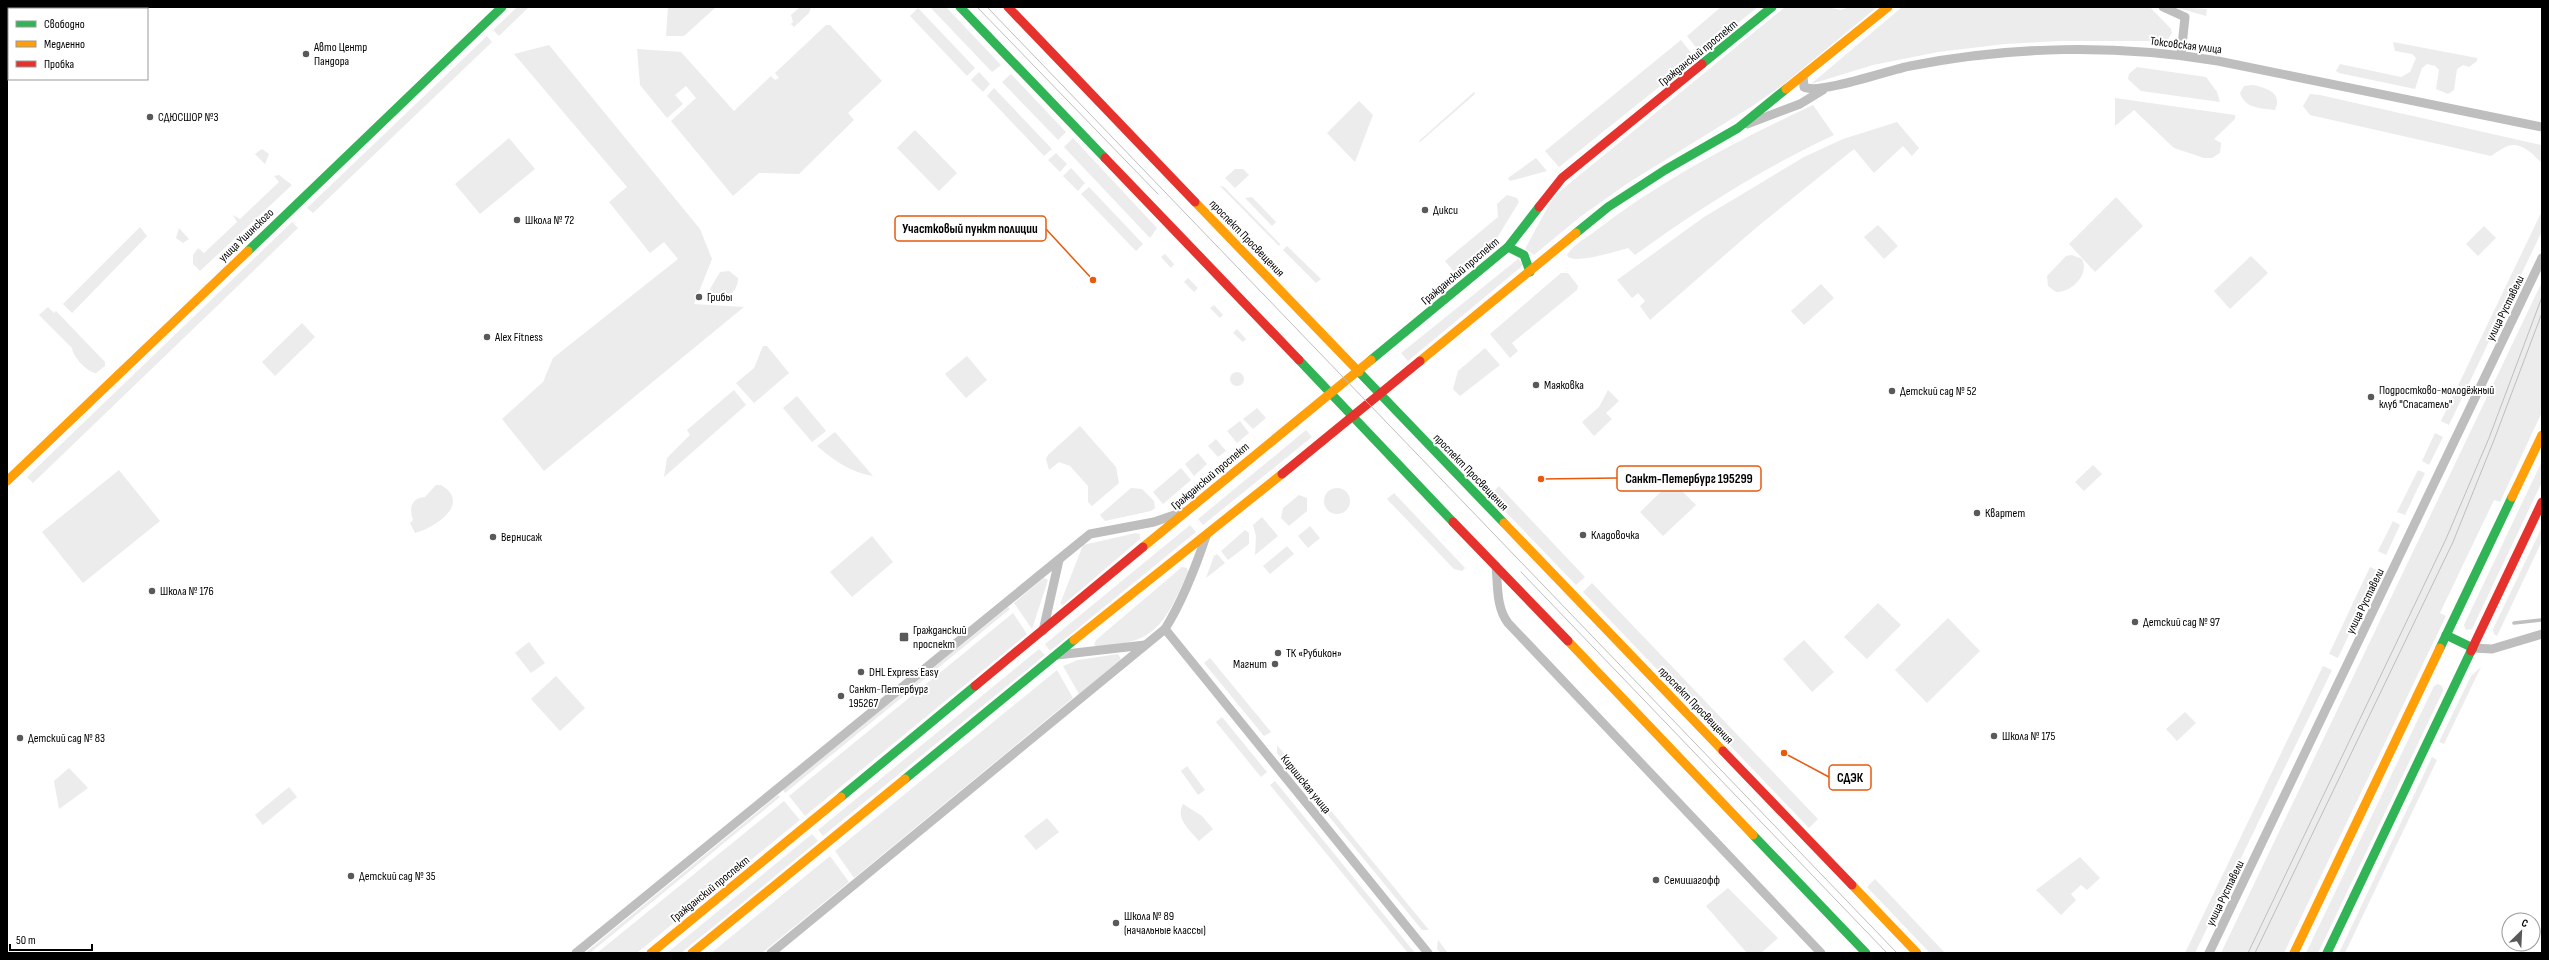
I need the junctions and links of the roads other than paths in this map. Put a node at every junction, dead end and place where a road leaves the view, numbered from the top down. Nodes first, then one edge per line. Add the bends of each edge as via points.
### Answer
1 (502, 7) edge
2 (960, 7) edge
3 (1008, 7) edge
4 (1772, 7) edge
5 (1888, 7) edge
6 (2163, 7) edge
7 (2181, 55) junction
8 (1803, 76) junction
9 (1824, 89) junction
10 (2542, 127) edge
11 (1738, 128) junction
12 (1508, 247) junction
13 (2542, 258) edge
14 (1530, 272) junction
15 (1358, 371) junction
16 (1330, 393) junction
17 (1380, 394) junction
18 (1353, 417) junction
19 (2542, 435) edge
20 (7, 481) edge
21 (2542, 502) edge
22 (1184, 512) junction
23 (1206, 536) junction
24 (1059, 560) junction
25 (1496, 566) junction
26 (1165, 629) junction
27 (1043, 631) junction
28 (2542, 634) edge
29 (2446, 635) junction
30 (1145, 645) junction
31 (2473, 648) junction
32 (1057, 655) junction
33 (576, 953) edge
34 (651, 953) edge
35 (692, 953) edge
36 (771, 953) edge
37 (1428, 953) edge
38 (1821, 953) edge
39 (1866, 953) edge
40 (1916, 953) edge
41 (2209, 953) edge
42 (2294, 953) edge
43 (2327, 953) edge

1 - 20 main road, улица Ушинского
2 - 16 main road
3 - 15 main road, проспект Просвещения
4 - 12 main road, Гражданский проспект via 1562,178
5 - 8 main road
6 - 7 street via 2185,17
7 - 9 street, Токсовская улица via 2111,50 2005,54 1910,66
7 - 10 street, Токсовская улица
8 - 9 street, Токсовская улица via 1804,87 1810,90
8 - 11 main road
9 - 11 street, Токсовская улица via 1800,104
11 - 14 main road via 1633,190 1570,237
12 - 14 main road via 1517,249 1525,255 1530,263
12 - 15 main road, Гражданский проспект
13 - 41 street, улица Руставели
14 - 17 main road
15 - 16 main road, Гражданский проспект
15 - 17 main road, проспект Просвещения
16 - 18 main road
16 - 22 main road, Гражданский проспект
17 - 18 main road
17 - 40 main road, проспект Просвещения
18 - 23 main road
18 - 25 main road
19 - 29 main road
21 - 31 main road
22 - 24 street via 1154,522 1090,534
22 - 27 main road, Гражданский проспект
23 - 26 street via 1193,574 1177,610
23 - 32 main road via 1178,555
24 - 27 street
24 - 33 street
25 - 38 street via 1501,615
25 - 39 main road
26 - 30 street
26 - 37 street, Киришская улица
27 - 34 main road, Гражданский проспект
28 - 31 street via 2492,650
29 - 31 main road
29 - 42 main road
30 - 32 street
30 - 36 street
31 - 43 main road
32 - 35 main road

